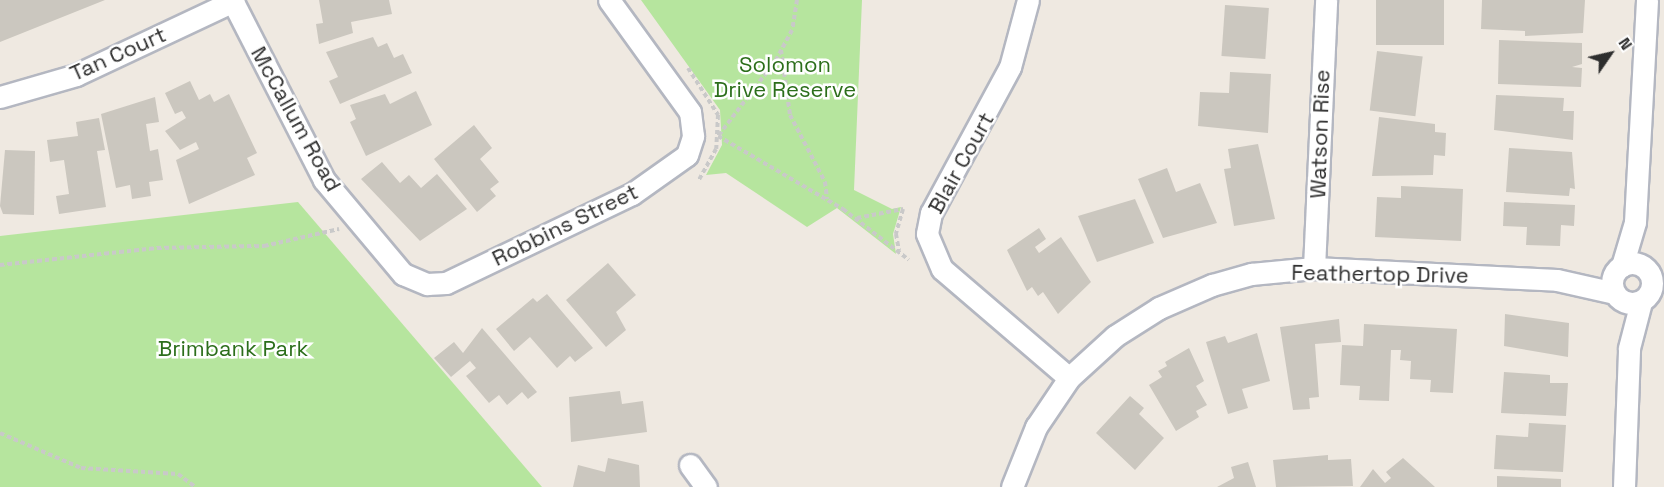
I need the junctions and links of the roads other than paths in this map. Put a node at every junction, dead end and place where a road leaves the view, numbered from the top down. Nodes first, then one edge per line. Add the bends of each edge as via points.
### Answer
1 (609, 0) edge
2 (1028, 0) edge
3 (1326, 0) edge
4 (1647, 0) edge
5 (232, 1) edge
6 (0, 97) edge
7 (1635, 222) junction
8 (1314, 268) junction
9 (1653, 274) edge
10 (1617, 282) junction
11 (418, 283) joint
12 (1650, 298) edge
13 (1629, 348) junction
14 (1069, 378) junction
15 (690, 465) dead end
16 (706, 487) edge
17 (1012, 487) edge
18 (1624, 487) edge

1 - 11 street, Robbins Street via 690,112 693,136 681,162 632,194 446,283
2 - 14 street, Blair Court via 1010,67 931,213 927,234 942,269
3 - 8 street, Watson Rise
4 - 7 street
5 - 6 street, Tan Court via 76,75
5 - 11 street, McCallum Road via 324,180 360,224
7 - 9 street
7 - 10 street
8 - 10 street, Feathertop Drive
8 - 14 street, Feathertop Drive via 1251,274 1160,308 1115,336
9 - 10 street
9 - 12 street
10 - 12 street
10 - 13 street
12 - 13 street
13 - 18 street
14 - 17 street, Feathertop Drive via 1036,427
15 - 16 street

